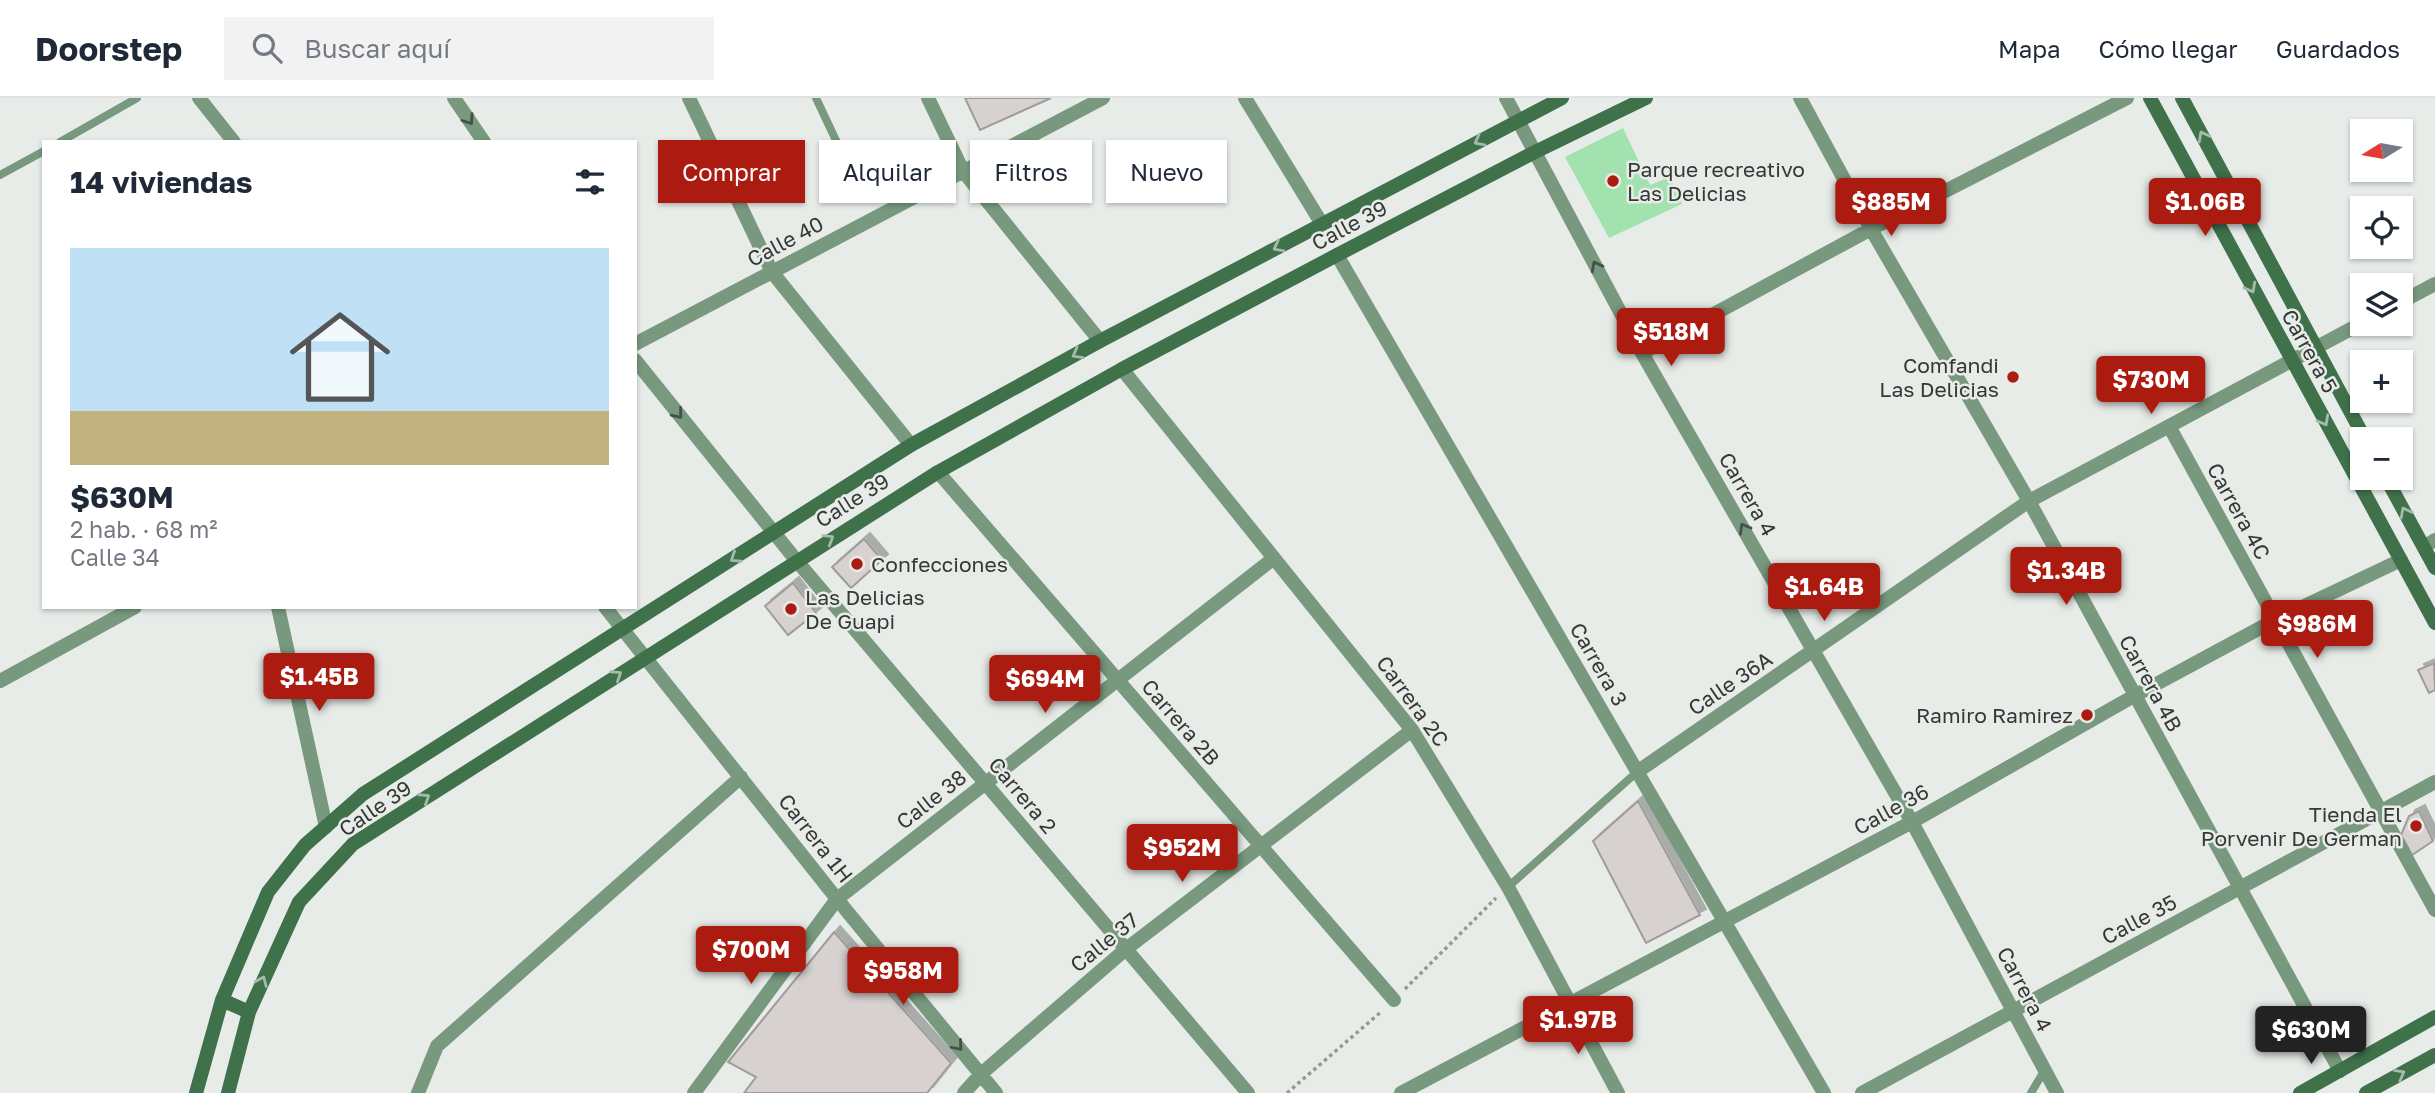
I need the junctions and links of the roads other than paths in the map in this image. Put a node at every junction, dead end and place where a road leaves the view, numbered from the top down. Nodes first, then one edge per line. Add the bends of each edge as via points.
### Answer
1 (137, 98) edge
2 (199, 98) edge
3 (454, 98) edge
4 (689, 98) edge
5 (816, 98) edge
6 (928, 98) edge
7 (1103, 98) edge
8 (1245, 98) edge
9 (1506, 98) edge
10 (1562, 98) edge
11 (1646, 98) edge
12 (1800, 98) edge
13 (2127, 98) edge
14 (2150, 98) edge
15 (2182, 98) edge
16 (1518, 120) junction
17 (64, 140) edge
18 (232, 140) edge
19 (483, 140) edge
20 (836, 140) edge
21 (42, 152) edge
22 (1535, 152) junction
23 (963, 171) junction
24 (0, 175) edge
25 (1322, 224) junction
26 (1871, 229) junction
27 (1337, 255) junction
28 (772, 272) junction
29 (2435, 284) edge
30 (2413, 296) edge
31 (2350, 330) edge
32 (1100, 341) junction
33 (637, 343) edge
34 (2316, 348) junction
35 (1642, 353) junction
36 (2291, 361) junction
37 (637, 362) edge
38 (1122, 369) junction
39 (2169, 426) junction
40 (2359, 427) edge
41 (911, 445) junction
42 (938, 472) junction
43 (2394, 490) edge
44 (2029, 501) junction
45 (774, 533) junction
46 (2429, 544) edge
47 (1274, 558) junction
48 (2400, 559) junction
49 (796, 560) junction
50 (2435, 568) edge
51 (131, 609) edge
52 (278, 609) edge
53 (607, 609) edge
54 (2275, 620) junction
55 (2435, 623) edge
56 (623, 630) junction
57 (1815, 650) junction
58 (644, 657) junction
59 (0, 681) edge
60 (1118, 681) junction
61 (2134, 696) junction
62 (1412, 730) junction
63 (1637, 772) junction
64 (741, 777) junction
65 (2435, 782) edge
66 (986, 783) junction
67 (2380, 810) junction
68 (1912, 822) junction
69 (326, 827) junction
70 (1261, 847) junction
71 (1508, 887) junction
72 (2240, 889) junction
73 (836, 899) junction
74 (2435, 910) edge
75 (1724, 922) junction
76 (1126, 949) junction
77 (222, 1000) junction
78 (1394, 1000) road end
79 (1569, 1003) junction
80 (2014, 1011) junction
81 (249, 1012) junction
82 (2435, 1017) edge
83 (2435, 1055) edge
84 (2044, 1070) junction
85 (2340, 1070) junction
86 (981, 1074) junction
87 (196, 1093) edge
88 (228, 1093) edge
89 (418, 1093) edge
90 (694, 1093) edge
91 (964, 1093) edge
92 (996, 1093) edge
93 (1248, 1093) edge
94 (1401, 1093) edge
95 (1618, 1093) edge
96 (1824, 1093) edge
97 (1862, 1093) edge
98 (2031, 1093) edge
99 (2057, 1093) edge
100 (2300, 1093) edge
101 (2366, 1093) edge

1 - 17 lane
2 - 18 street
3 -> 19 street
4 - 28 street
5 - 20 lane
6 - 23 street
7 - 23 street, Calle 40
8 - 25 street
9 - 16 street, Carrera 4
10 - 16 street, Calle 39
11 - 22 street, Calle 39
12 - 26 street, Carrera 4B
13 - 26 street
14 -> 36 street, Carrera 5
34 -> 15 street, Carrera 5
16 - 22 street, Carrera 4
16 -> 25 street, Calle 39
21 - 24 lane
22 - 27 street, Calle 39
35 -> 22 street, Carrera 4
23 - 28 street, Calle 40
23 - 32 street
25 -> 32 street, Calle 39
26 - 35 street
26 - 44 street, Carrera 4B
27 - 38 street, Calle 39
27 - 63 street, Carrera 3
28 - 33 street, Calle 40
28 - 41 street
29 - 30 street
31 - 34 street, Calle 36A
32 -> 41 street, Calle 39
34 - 36 street, Calle 36A
34 - 40 street, Carrera 5
57 -> 35 street, Carrera 4
36 - 39 street, Calle 36A
36 -> 48 street, Carrera 5
37 -> 45 street, Carrera 2
38 - 42 street, Calle 39
38 - 47 street, Carrera 2C
39 - 44 street, Calle 36A
39 - 54 street, Carrera 4C
41 - 45 street, Calle 39
49 -> 42 street, Calle 39
42 - 60 street, Carrera 2B
46 -> 43 street
44 - 57 street, Calle 36A
44 - 61 street, Carrera 4B
45 - 49 street, Carrera 2
45 -> 56 street, Calle 39
46 - 50 street
47 - 60 street, Calle 38
47 - 62 street, Carrera 2C
48 - 54 street, Calle 36
48 - 55 street, Carrera 5
49 - 58 street, Calle 39
49 - 66 street, Carrera 2
51 - 59 street
52 - 69 street
53 - 56 street, Carrera 1H
54 - 61 street, Calle 36
54 - 67 street, Carrera 4C
56 - 58 street, Carrera 1H
56 - 69 street, Calle 39 via 363,794
57 - 63 street, Calle 36A
57 - 68 street, Carrera 4
58 - 64 street, Carrera 1H
81 -> 58 street, Calle 39 via 299,902 354,844
60 - 66 street, Calle 38
60 - 70 street, Carrera 2B
61 - 68 street, Calle 36
61 - 72 street, Carrera 4B
62 - 70 street, Calle 37
62 - 71 street, Carrera 2C
63 - 71 lane, Calle 36A
63 - 75 street, Carrera 3
64 - 73 street, Carrera 1H
64 - 89 street via 437,1046
65 - 67 street, Calle 35
66 - 73 street, Calle 38
66 - 76 street, Carrera 2
67 - 72 street, Calle 35
67 - 74 street, Carrera 4C
68 - 75 street, Calle 36
68 - 80 street, Carrera 4
69 - 77 street, Calle 39 via 268,891
70 - 76 street, Calle 37
70 - 78 street, Carrera 2B
71 - 79 street, Carrera 2C
72 - 80 street, Calle 35
72 - 85 street, Carrera 4B
73 -> 86 street, Carrera 1H
73 - 90 street, Calle 38
75 - 79 street, Calle 36
75 - 96 street, Carrera 3
76 - 86 street, Calle 37
76 - 93 street, Carrera 2
77 - 81 street
77 - 87 street, Calle 39
79 - 94 street, Calle 36
79 - 95 street, Carrera 2C
80 - 84 street, Carrera 4
80 - 97 street, Calle 35
81 - 88 street, Calle 39
82 - 85 street
101 -> 83 street
84 - 98 lane
84 - 99 street, Carrera 4
85 - 100 street
86 - 91 street, Calle 37
86 - 92 street, Carrera 1H

